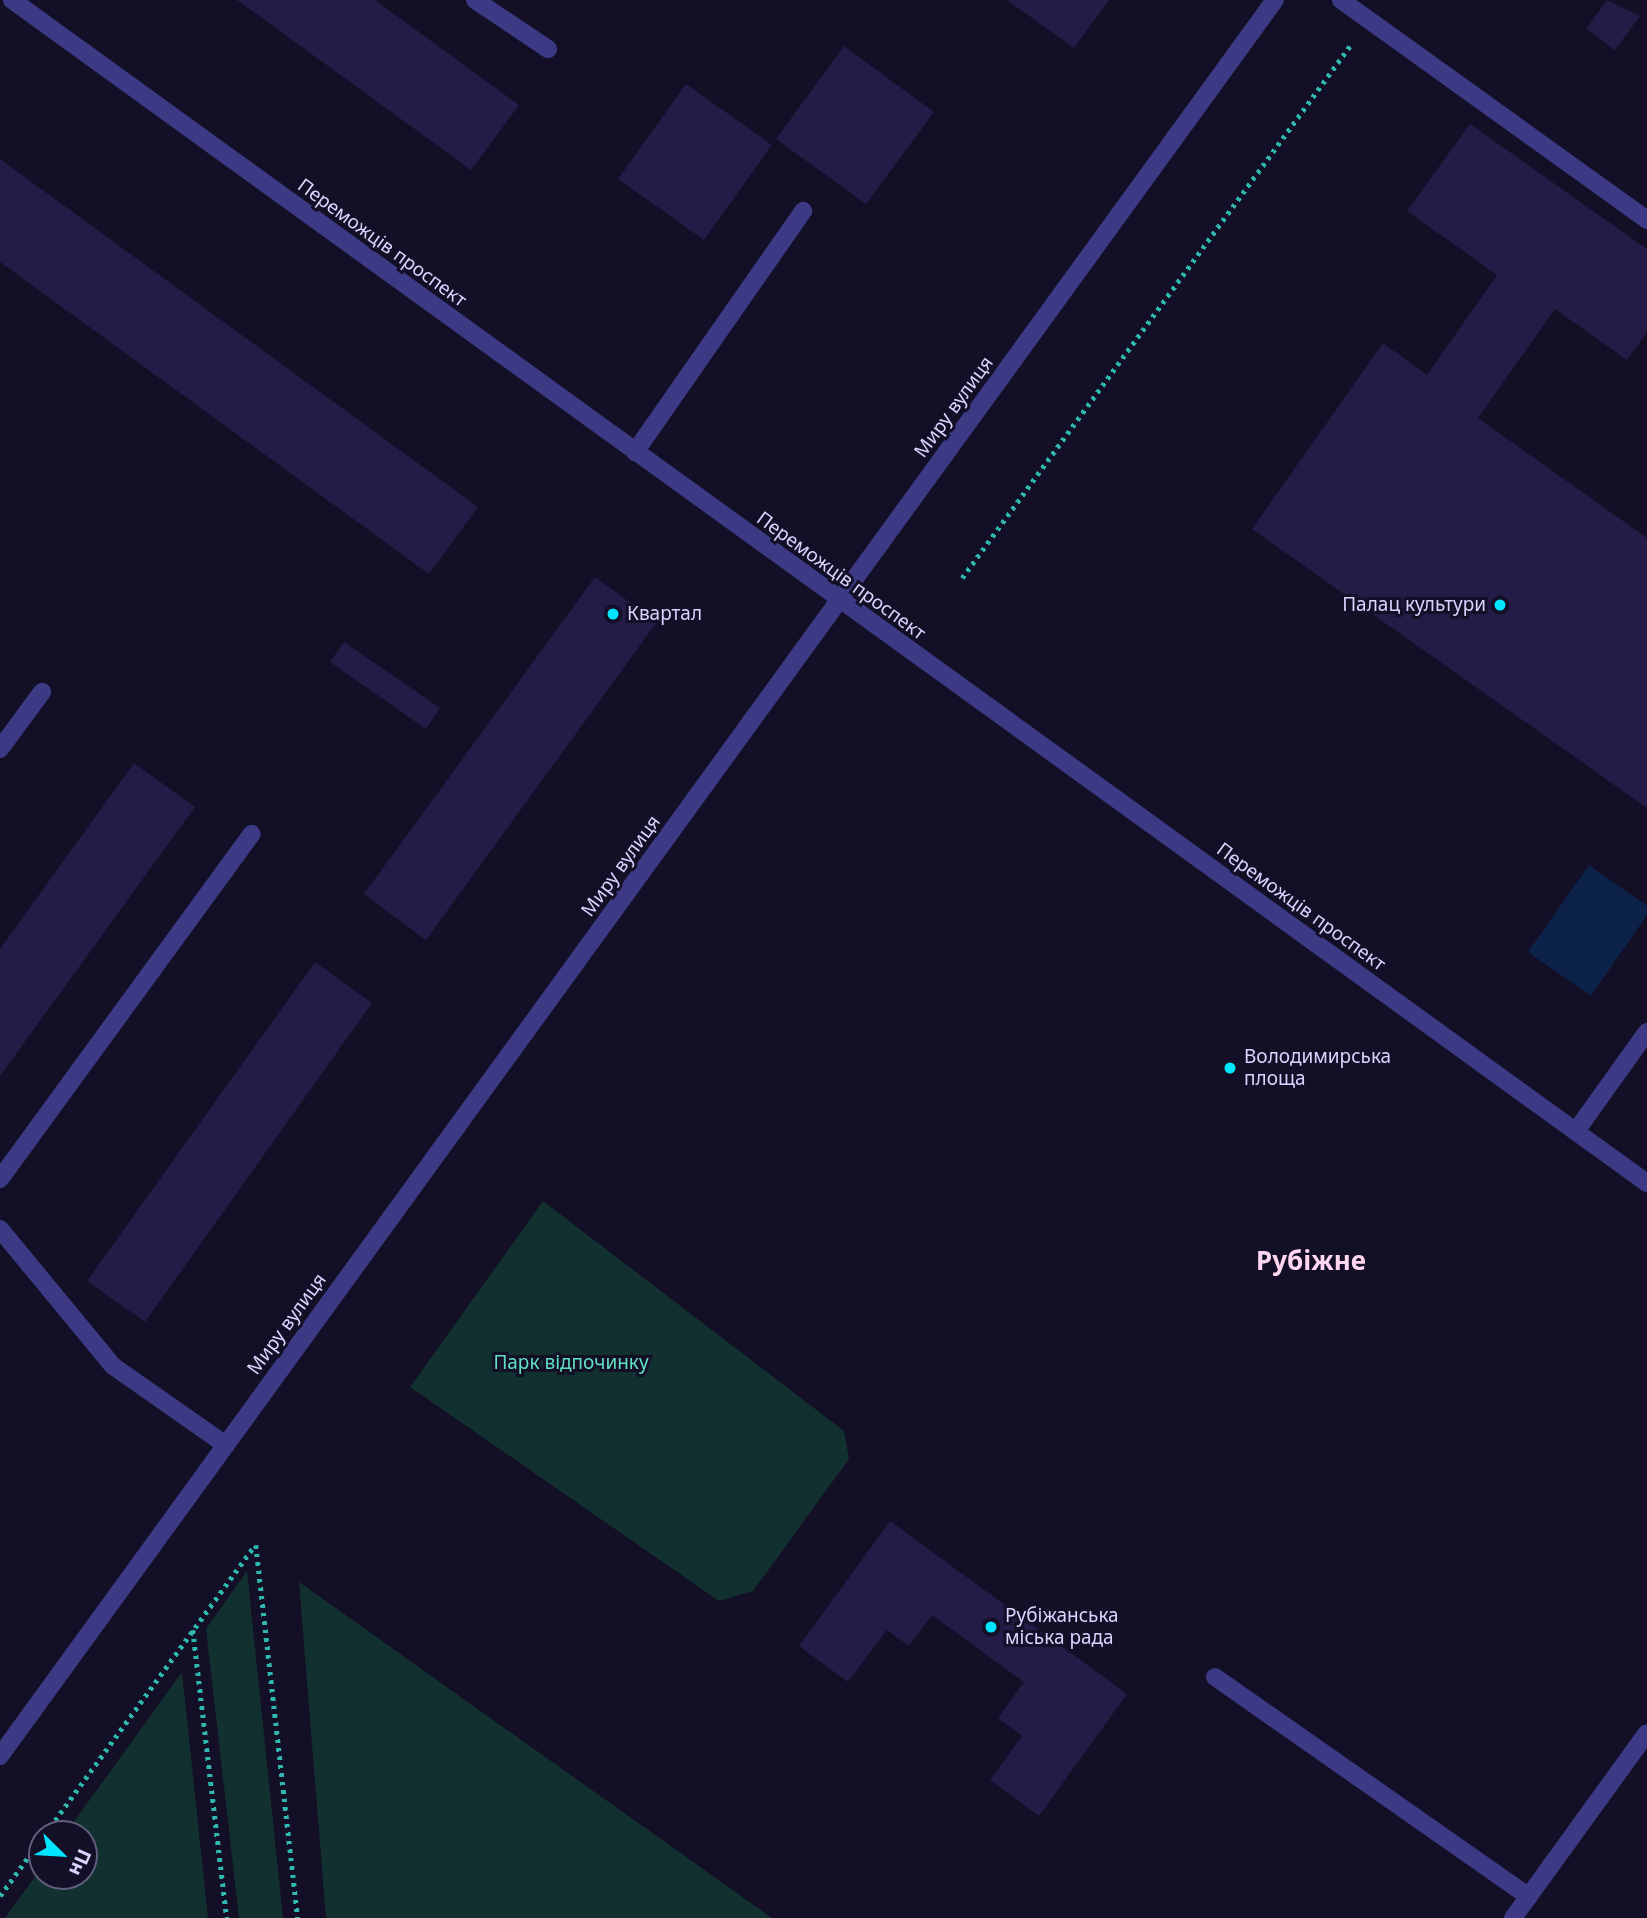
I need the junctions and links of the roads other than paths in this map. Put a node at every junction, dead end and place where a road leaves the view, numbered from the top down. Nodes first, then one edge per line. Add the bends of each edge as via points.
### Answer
1 (12, 0) edge
2 (475, 0) edge
3 (1275, 0) edge
4 (1341, 0) edge
5 (548, 49) dead end
6 (803, 211) dead end
7 (1647, 220) edge
8 (635, 452) junction
9 (839, 601) junction
10 (42, 692) dead end
11 (0, 749) edge
12 (252, 834) dead end
13 (1647, 1031) edge
14 (1576, 1132) junction
15 (0, 1179) edge
16 (1647, 1183) edge
17 (0, 1229) edge
18 (226, 1445) junction
19 (1215, 1677) dead end
20 (1647, 1733) edge
21 (0, 1756) edge
22 (1528, 1897) junction
23 (1513, 1918) edge

1 - 8 street, Переможців проспект
2 - 5 street
3 - 9 street, Миру вулиця
4 - 7 street
6 - 8 street
8 - 9 street, Переможців проспект
9 - 14 street, Переможців проспект
9 - 18 street, Миру вулиця
10 - 11 street
12 - 15 street
13 - 14 street
14 - 16 street, Переможців проспект
17 - 18 street via 113,1366
18 - 21 street, Миру вулиця
19 - 22 street
20 - 22 street
22 - 23 street

